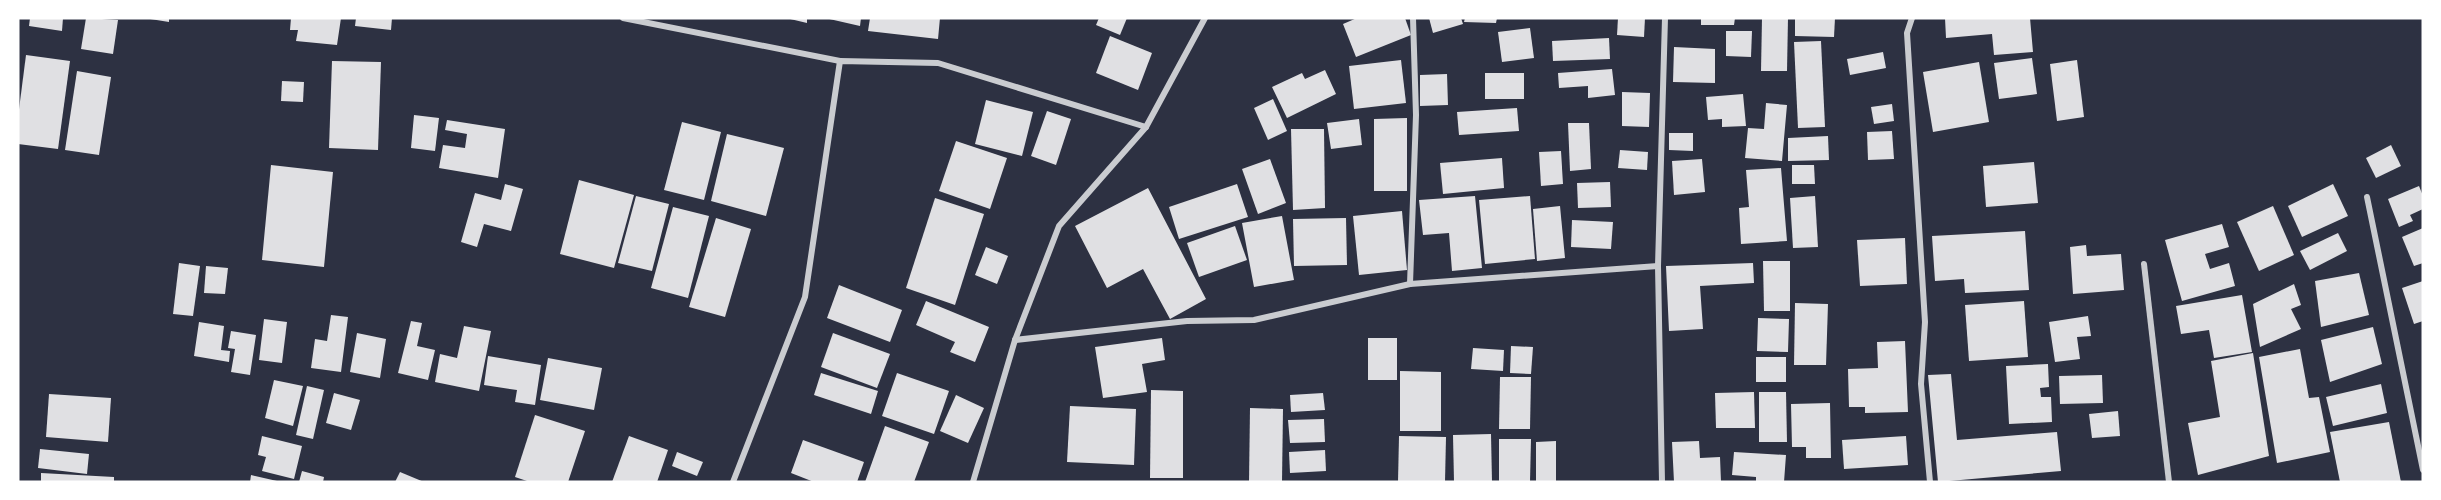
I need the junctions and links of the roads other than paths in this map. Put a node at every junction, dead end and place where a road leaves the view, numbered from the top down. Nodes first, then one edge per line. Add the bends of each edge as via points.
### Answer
1 (623, 18) edge
2 (1204, 18) edge
3 (1413, 18) edge
4 (1665, 18) edge
5 (1912, 18) edge
6 (649, 20) edge
7 (840, 61) junction
8 (1146, 127) junction
9 (2367, 197) dead end
10 (2144, 264) dead end
11 (1658, 266) junction
12 (1410, 284) junction
13 (1016, 340) junction
14 (2423, 470) edge
15 (733, 482) edge
16 (973, 482) edge
17 (1662, 482) edge
18 (1930, 482) edge
19 (2169, 482) edge

1 - 6 street
2 - 8 street
3 - 12 street via 1416,115
4 - 11 street
5 - 18 street via 1907,33 1925,322 1921,384
6 - 7 street
7 - 8 street via 938,63
7 - 15 street via 805,297
8 - 13 street via 1059,226
9 - 14 street
10 - 19 street
11 - 12 street
11 - 17 street
12 - 13 street via 1254,320 1187,321
13 - 16 street

